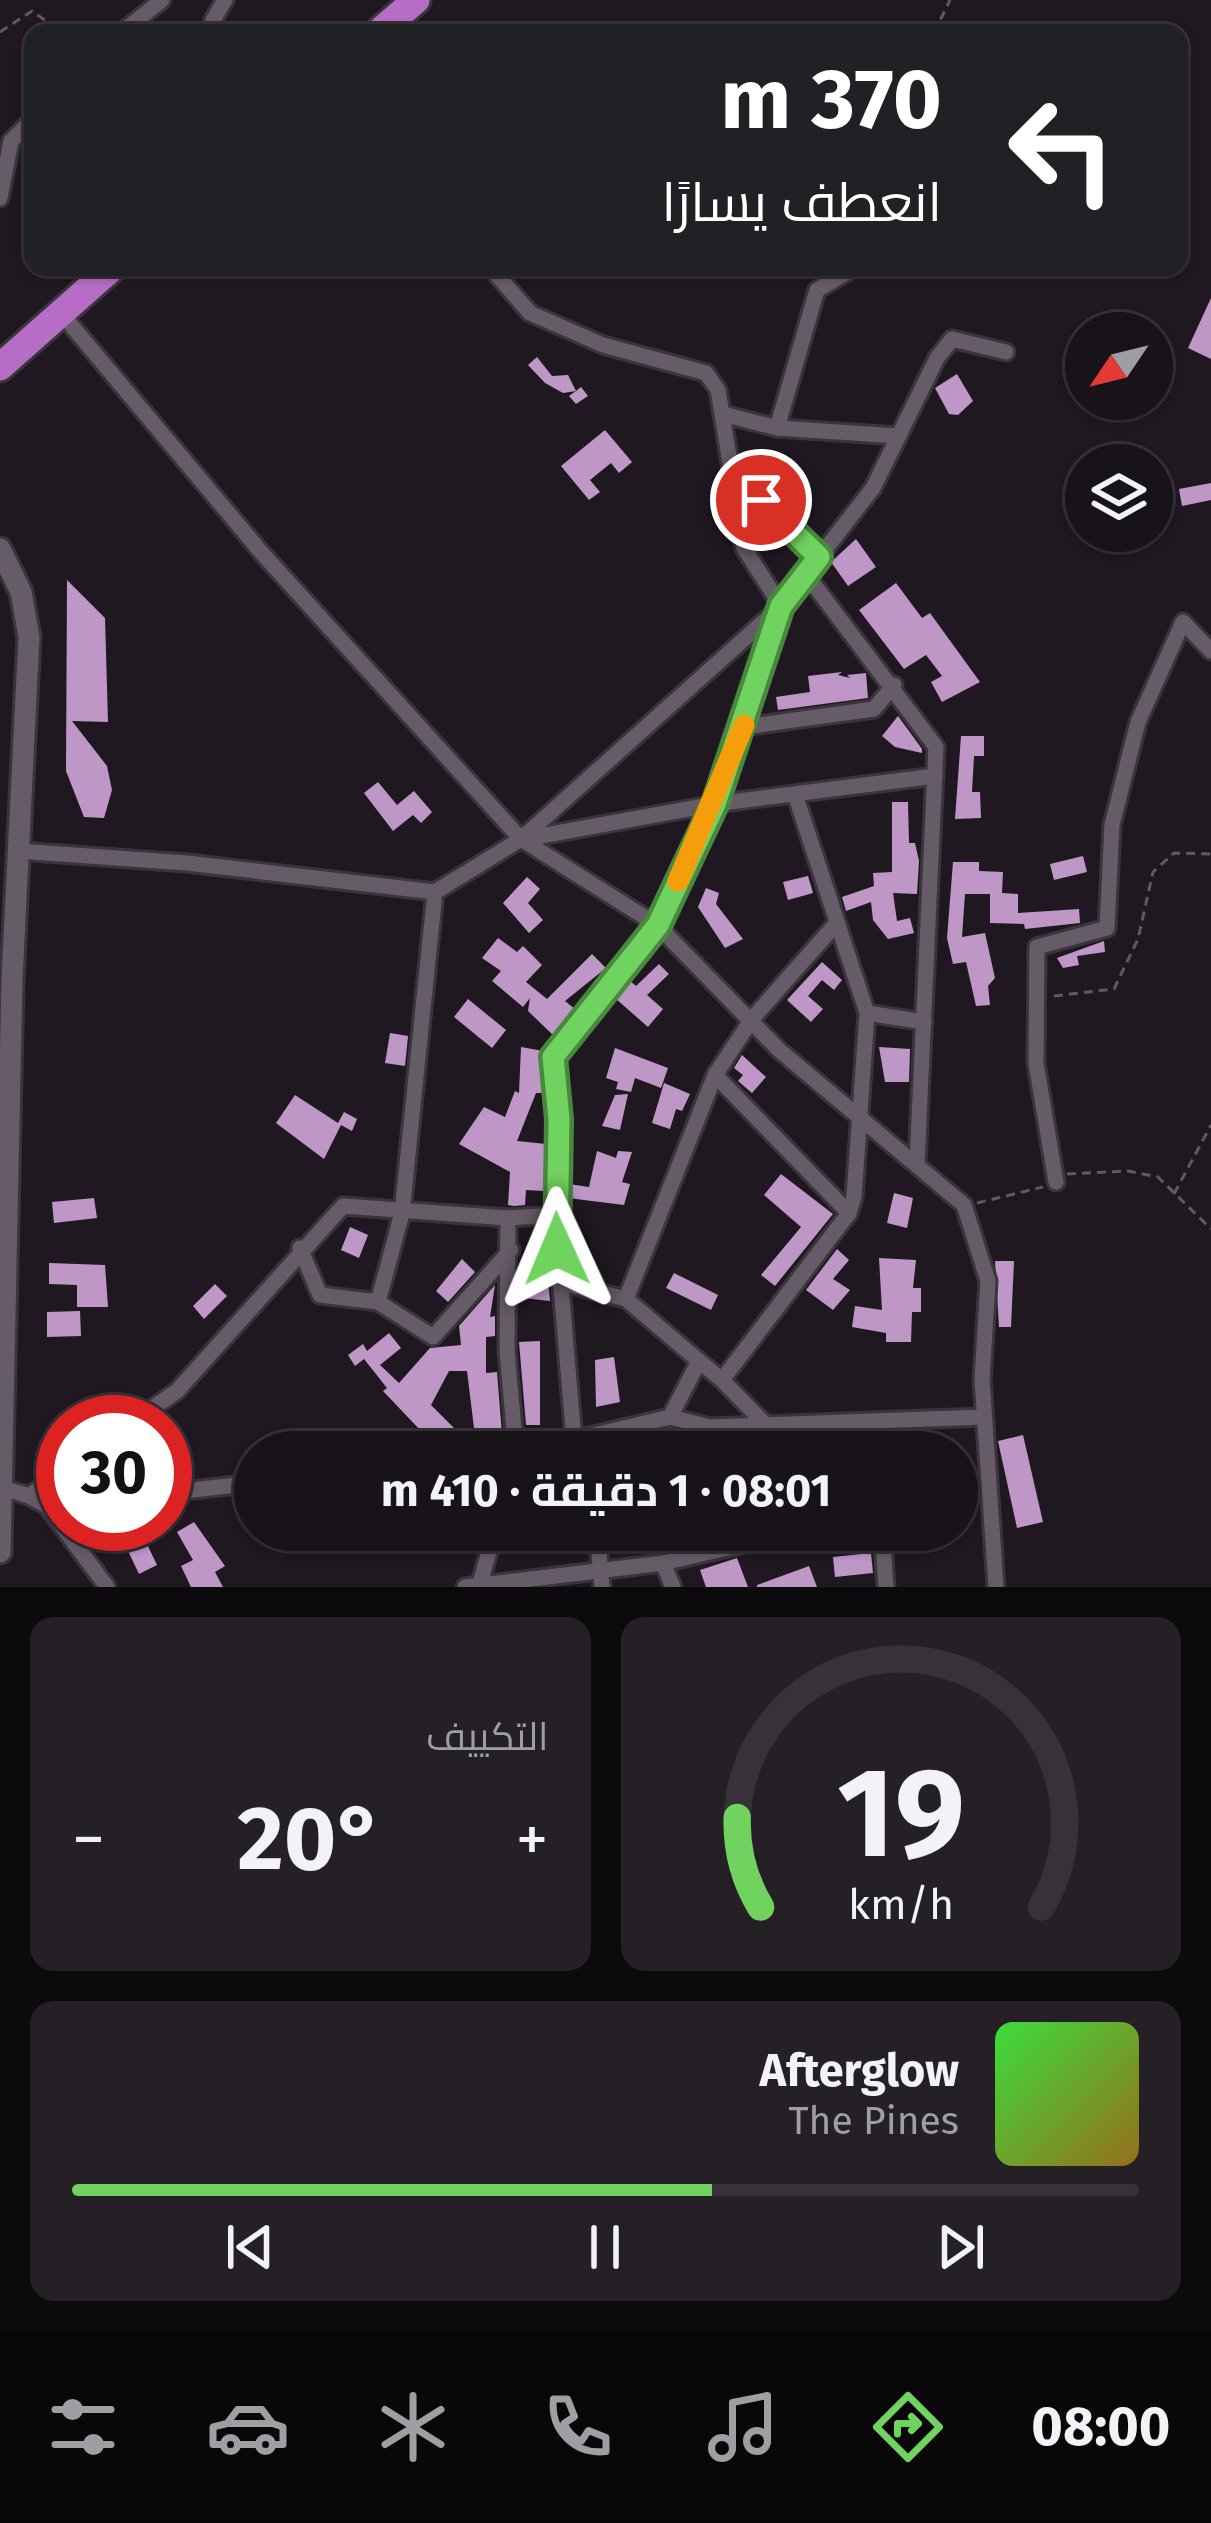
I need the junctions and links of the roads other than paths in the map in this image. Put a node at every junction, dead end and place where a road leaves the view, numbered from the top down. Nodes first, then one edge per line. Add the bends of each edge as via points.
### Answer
1 (161, 0) edge
2 (225, 0) edge
3 (416, 0) edge
4 (213, 20) dead end
5 (132, 24) edge
6 (388, 24) edge
7 (24, 127) edge
8 (0, 198) edge
9 (103, 276) edge
10 (498, 276) edge
11 (841, 276) edge
12 (61, 313) junction
13 (1006, 352) dead end
14 (0, 367) edge
15 (722, 414) junction
16 (777, 428) junction
17 (899, 436) junction
18 (732, 470) junction
19 (0, 549) edge
20 (819, 557) junction
21 (806, 574) junction
22 (781, 606) junction
23 (1211, 651) edge
24 (894, 685) junction
25 (743, 728) junction
26 (935, 776) junction
27 (796, 797) junction
28 (715, 804) junction
29 (520, 839) junction
30 (19, 851) junction
31 (435, 892) junction
32 (658, 925) junction
33 (834, 926) junction
34 (867, 1013) junction
35 (752, 1019) junction
36 (924, 1022) junction
37 (715, 1076) junction
38 (863, 1117) junction
39 (917, 1164) junction
40 (1056, 1182) road end
41 (402, 1213) junction
42 (850, 1213) junction
43 (555, 1215) junction
44 (508, 1219) junction
45 (300, 1248) junction
46 (511, 1250) junction
47 (559, 1282) junction
48 (626, 1299) junction
49 (378, 1302) junction
50 (3, 1340) edge
51 (699, 1361) junction
52 (722, 1380) junction
53 (171, 1395) edge
54 (670, 1417) junction
55 (984, 1417) junction
56 (874, 1424) junction
57 (767, 1426) junction
58 (517, 1431) edge
59 (572, 1431) edge
60 (623, 1431) edge
61 (874, 1431) edge
62 (234, 1485) edge
63 (1, 1487) edge
64 (192, 1489) edge
65 (36, 1491) edge
66 (29, 1496) junction
67 (36, 1498) edge
68 (84, 1551) edge
69 (488, 1551) edge
70 (599, 1551) edge
71 (715, 1551) edge
72 (883, 1551) edge
73 (0, 1552) edge
74 (663, 1563) junction
75 (601, 1569) junction
76 (475, 1586) edge
77 (107, 1587) edge
78 (602, 1587) edge
79 (673, 1587) edge
80 (886, 1587) edge
81 (996, 1587) edge

1 - 5 street
2 - 4 street
3 - 6 highway
7 - 8 street via 10,141
9 - 12 highway
10 - 15 street via 530,313 603,345 706,374
11 - 16 street via 817,290
12 - 14 highway
12 - 29 street via 261,552
13 - 17 street via 952,339
15 - 16 street
15 - 18 street
16 - 17 street
17 - 20 street via 873,488
18 - 20 street
18 - 22 street via 744,548
19 - 30 street via 21,592 29,637
20 - 21 street
21 - 22 street
21 - 24 street
22 - 25 street
22 - 29 street
23 - 40 street via 1183,622 1138,722 1117,805 1107,928 1036,947 1036,1063
24 - 25 street via 874,709
24 - 26 street via 936,747
25 - 28 street
26 - 27 street
26 - 36 street
27 - 28 street
27 - 33 street
28 - 29 street
28 - 32 street
29 - 31 street
29 - 32 street
30 - 31 street
30 - 50 street
31 - 41 street
32 - 35 street
32 - 43 street via 553,1057
33 - 34 street
33 - 35 street
34 - 36 street
34 - 38 street
35 - 37 street
35 - 38 street
36 - 39 street
37 - 42 street
37 - 48 street
38 - 39 street
38 - 42 street
39 - 55 street via 964,1205 988,1281
41 - 44 street
41 - 45 street via 343,1207
41 - 49 street
42 - 52 street
43 - 44 street
43 - 47 street
44 - 46 street
45 - 49 street via 320,1295
45 - 53 street
46 - 49 street via 434,1337
46 - 58 street via 507,1351
47 - 48 street
47 - 59 street
48 - 51 street
50 - 63 street
51 - 52 street
51 - 54 street
52 - 57 street
54 - 57 street
54 - 60 street
55 - 56 street
55 - 81 street
56 - 57 street
56 - 61 street
62 - 64 street
63 - 66 street
63 - 73 street
65 - 66 street
66 - 67 street
68 - 77 street
69 - 76 street
70 - 75 street
71 - 74 street
72 - 80 street
74 - 75 street
74 - 79 street
75 - 76 street
75 - 78 street

